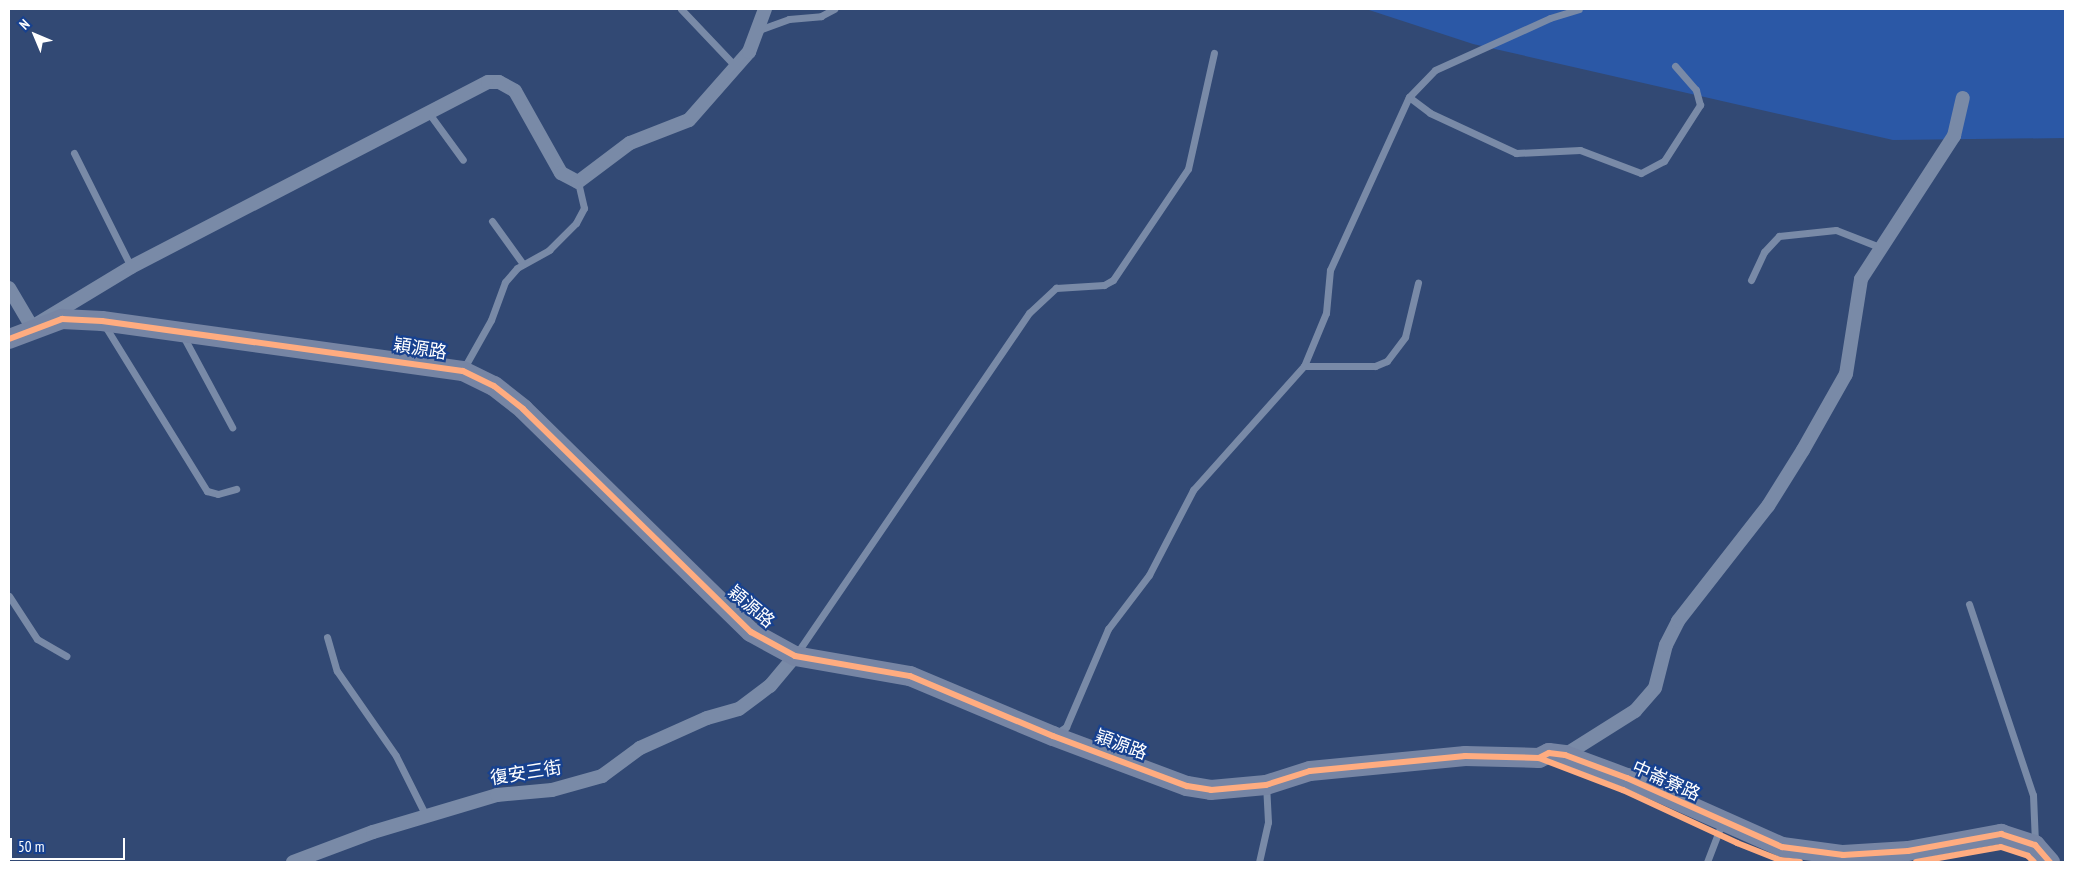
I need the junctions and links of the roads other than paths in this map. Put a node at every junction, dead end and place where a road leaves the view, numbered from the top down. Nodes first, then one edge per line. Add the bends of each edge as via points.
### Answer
1 (681, 9) edge
2 (765, 9) edge
3 (834, 9) edge
4 (1579, 9) edge
5 (759, 30) junction
6 (1214, 53) dead end
7 (1675, 66) dead end
8 (736, 67) junction
9 (1409, 97) junction
10 (1963, 98) dead end
11 (427, 112) junction
12 (74, 153) dead end
13 (463, 160) dead end
14 (578, 182) junction
15 (492, 221) dead end
16 (1882, 248) junction
17 (523, 264) junction
18 (132, 267) junction
19 (1751, 280) dead end
20 (1418, 283) dead end
21 (9, 288) edge
22 (102, 321) junction
23 (32, 327) junction
24 (181, 334) junction
25 (9, 339) edge
26 (1304, 366) junction
27 (463, 371) junction
28 (232, 427) dead end
29 (236, 489) dead end
30 (9, 596) edge
31 (1969, 604) dead end
32 (327, 637) dead end
33 (66, 656) dead end
34 (795, 656) junction
35 (1053, 736) junction
36 (1565, 755) junction
37 (1539, 758) junction
38 (1266, 785) junction
39 (426, 816) junction
40 (1720, 828) junction
41 (2034, 854) edge
42 (1708, 861) edge
43 (293, 862) edge
44 (1259, 862) edge
45 (1800, 862) edge
46 (1916, 862) edge
47 (2050, 862) edge

1 - 8 lane
2 - 5 street
3 - 5 lane via 821,16 789,19
4 - 9 lane via 1550,18 1435,70
5 - 8 street via 749,52
6 - 34 lane via 1188,169 1113,280 1104,285 1056,288 1029,313
7 - 9 lane via 1696,90 1700,105 1664,161 1641,173 1580,150 1516,153 1430,113
8 - 14 street via 689,120 630,143
9 - 26 lane via 1330,270 1326,313
10 - 16 street via 1954,136
11 - 13 lane
11 - 14 street via 488,82 499,82 514,91 561,173
11 - 18 street
12 - 18 lane
14 - 17 lane via 584,208 576,223 549,250
15 - 17 lane
16 - 19 lane via 1836,230 1780,236 1764,252
16 - 36 street via 1862,279 1846,374 1768,506 1678,621 1666,645 1655,688 1635,710
17 - 27 lane via 498,293 491,320
18 - 23 street
20 - 26 lane via 1405,337 1387,361 1375,366
21 - 23 street
22 - 23 street, 穎源路 via 62,319
22 - 24 street, 穎源路
22 - 29 lane via 207,491 218,494
23 - 25 street, 穎源路
24 - 27 street, 穎源路
24 - 28 lane
26 - 35 lane via 1193,490 1149,575 1108,629 1066,728
27 - 34 street, 穎源路 via 494,386 523,409 751,632
30 - 33 lane via 37,639
31 - 41 lane via 2033,795
32 - 39 lane via 337,671 396,756
34 - 35 street, 穎源路 via 910,676
34 - 39 street, 復安三街 via 770,686 739,709 708,718 640,748 602,776 552,790 497,795
35 - 38 street, 穎源路 via 1188,786 1212,790
36 - 37 street, 中崙寮路 via 1549,753
36 - 40 street, 中崙寮路
37 - 38 street, 穎源路 via 1465,756 1320,770
37 - 40 street, 中崙寮路
38 - 44 lane via 1268,822
39 - 43 street, 復安三街
40 - 41 street, 中崙寮路 via 1782,847 1843,855 1908,850 2001,834
40 - 42 lane
40 - 45 street, 中崙寮路 via 1780,860
41 - 46 street, 中崙寮路 via 2028,856 2001,847
41 - 47 street, 中崙寮路

